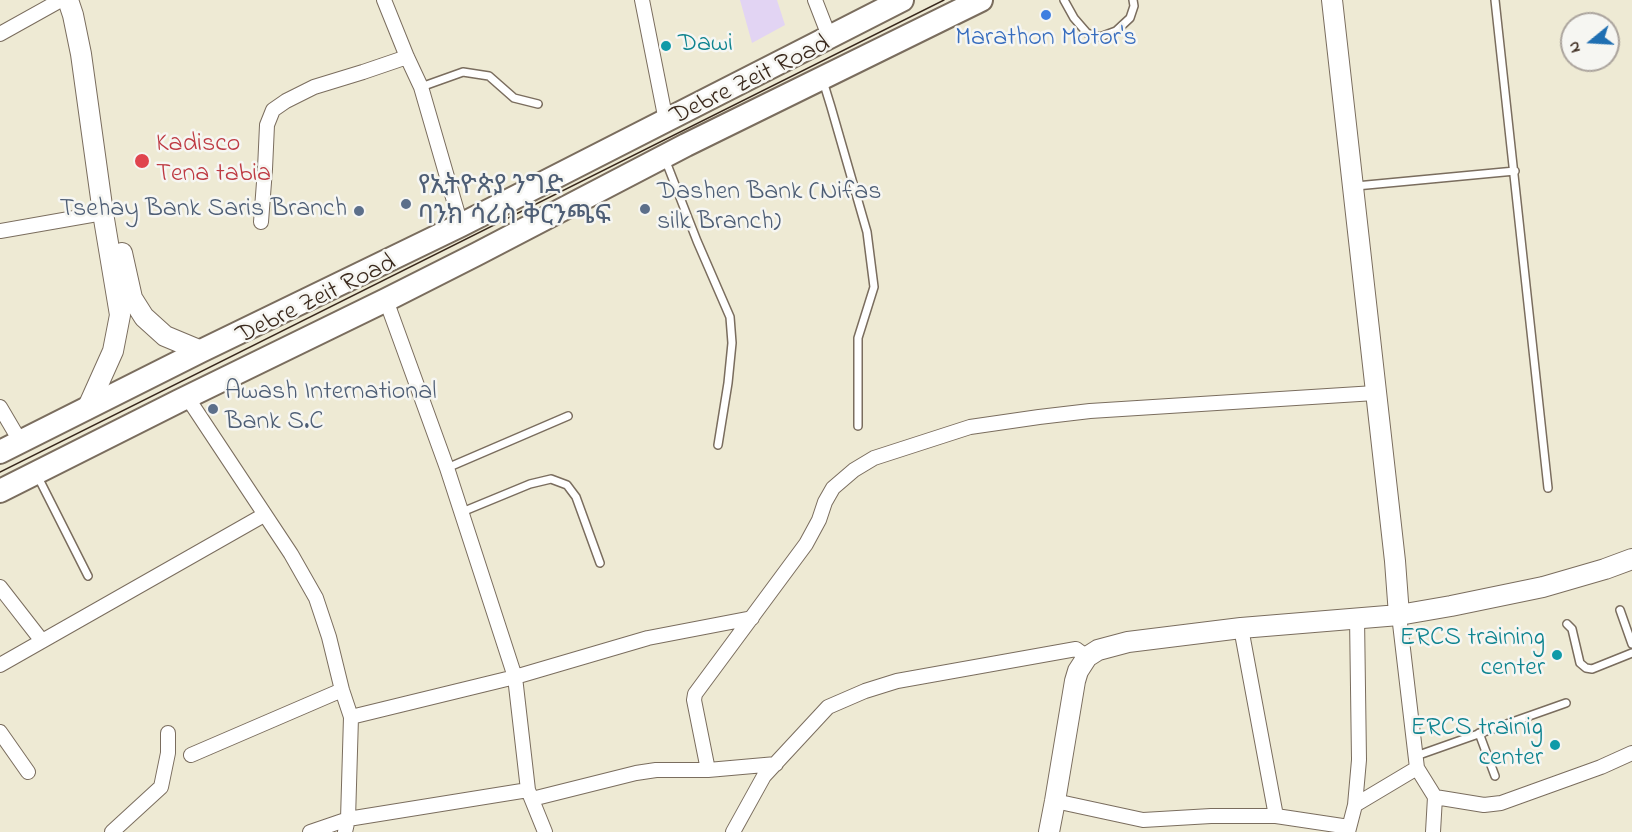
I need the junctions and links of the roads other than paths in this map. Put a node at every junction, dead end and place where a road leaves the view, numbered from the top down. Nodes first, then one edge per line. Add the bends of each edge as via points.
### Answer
1 (61, 0) edge
2 (68, 0) edge
3 (80, 0) edge
4 (384, 0) edge
5 (642, 0) edge
6 (815, 0) edge
7 (902, 0) edge
8 (981, 0) edge
9 (1065, 0) edge
10 (1133, 0) edge
11 (1332, 0) edge
12 (1495, 0) edge
13 (0, 34) edge
14 (829, 36) junction
15 (407, 57) junction
16 (822, 79) junction
17 (421, 87) junction
18 (538, 104) dead end
19 (666, 121) junction
20 (664, 157) junction
21 (1515, 171) junction
22 (1352, 186) junction
23 (106, 193) junction
24 (103, 213) junction
25 (261, 222) dead end
26 (461, 225) junction
27 (0, 231) edge
28 (386, 300) junction
29 (201, 351) junction
30 (1375, 393) junction
31 (187, 397) junction
32 (0, 407) edge
33 (87, 409) junction
34 (568, 416) dead end
35 (858, 426) dead end
36 (20, 441) junction
37 (718, 445) dead end
38 (0, 452) edge
39 (447, 468) junction
40 (36, 473) junction
41 (1548, 488) dead end
42 (0, 491) edge
43 (462, 512) junction
44 (264, 515) junction
45 (1632, 559) edge
46 (600, 562) dead end
47 (88, 576) dead end
48 (0, 587) edge
49 (1620, 610) dead end
50 (1399, 615) junction
51 (1356, 617) junction
52 (752, 618) junction
53 (1567, 624) dead end
54 (1241, 628) junction
55 (42, 640) junction
56 (1632, 644) edge
57 (1632, 653) edge
58 (1087, 657) junction
59 (0, 665) edge
60 (515, 677) junction
61 (342, 690) junction
62 (1566, 703) dead end
63 (351, 717) junction
64 (0, 732) edge
65 (168, 733) dead end
66 (1479, 734) junction
67 (1632, 753) edge
68 (191, 755) dead end
69 (1417, 762) junction
70 (776, 764) junction
71 (708, 770) junction
72 (28, 772) dead end
73 (1495, 776) dead end
74 (530, 795) junction
75 (1435, 797) junction
76 (1055, 801) junction
77 (1355, 805) junction
78 (1276, 816) junction
79 (346, 826) edge
80 (1348, 830) edge
81 (112, 832) edge
82 (310, 832) edge
83 (545, 832) edge
84 (733, 832) edge
85 (1049, 832) edge
86 (1433, 832) edge

1 - 13 street
2 - 23 street
3 - 23 street via 91,53
4 - 15 street
5 - 19 street
6 - 14 street
7 - 14 main road, Debre Zeit Road
8 - 16 main road, Debre Zeit Road
9 - 10 lane via 1087,33 1100,37 1130,18
11 - 22 street
12 - 21 lane
14 - 19 main road, Debre Zeit Road
15 - 17 street
15 - 25 street via 315,87 273,110 267,125
16 - 20 main road, Debre Zeit Road
16 - 35 lane via 867,232 874,286 858,338
17 - 18 lane via 463,72 489,76 514,98
17 - 26 street
19 - 26 main road, Debre Zeit Road
20 - 28 main road, Debre Zeit Road
20 - 37 lane via 730,317 732,343
21 - 22 lane
21 - 41 lane
22 - 30 street
23 - 24 street
23 - 29 street via 132,298 144,318 165,336
24 - 27 street
24 - 33 street via 120,315 113,351
26 - 29 main road, Debre Zeit Road
28 - 31 main road, Debre Zeit Road
28 - 39 street
29 - 33 main road, Debre Zeit Road
30 - 50 street
30 - 52 street via 1039,417 970,427 874,458 833,488 806,544
31 - 40 main road, Debre Zeit Road
31 - 44 street
32 - 36 street
33 - 36 main road, Debre Zeit Road
34 - 39 lane
36 - 38 main road, Debre Zeit Road
39 - 43 street
40 - 42 main road, Debre Zeit Road
40 - 47 lane
43 - 46 lane via 551,479 567,485 576,498
43 - 60 street
44 - 55 street
44 - 61 street via 316,598
45 - 50 street via 1543,587
48 - 55 street
49 - 56 lane
50 - 51 street
50 - 69 street
51 - 54 street
51 - 77 street via 1359,760
52 - 60 street via 648,638
52 - 71 street via 695,694
53 - 57 lane via 1572,629 1580,663 1586,668
54 - 58 street via 1128,642
54 - 78 street
55 - 59 street
58 - 70 street via 1076,649 897,681 865,691 828,707
58 - 76 street via 1075,681
60 - 63 street
60 - 74 street
61 - 63 street
61 - 68 street
62 - 66 lane
63 - 79 street
64 - 72 street
65 - 81 street via 161,787
66 - 69 lane
66 - 73 lane
67 - 75 street via 1501,803 1484,805
69 - 75 street
69 - 77 street
70 - 71 street
70 - 84 street via 764,776
71 - 74 street via 656,770
74 - 79 street
74 - 83 street
75 - 86 street
76 - 78 street via 1143,820
76 - 85 street
77 - 80 street
78 - 80 street
79 - 82 street

